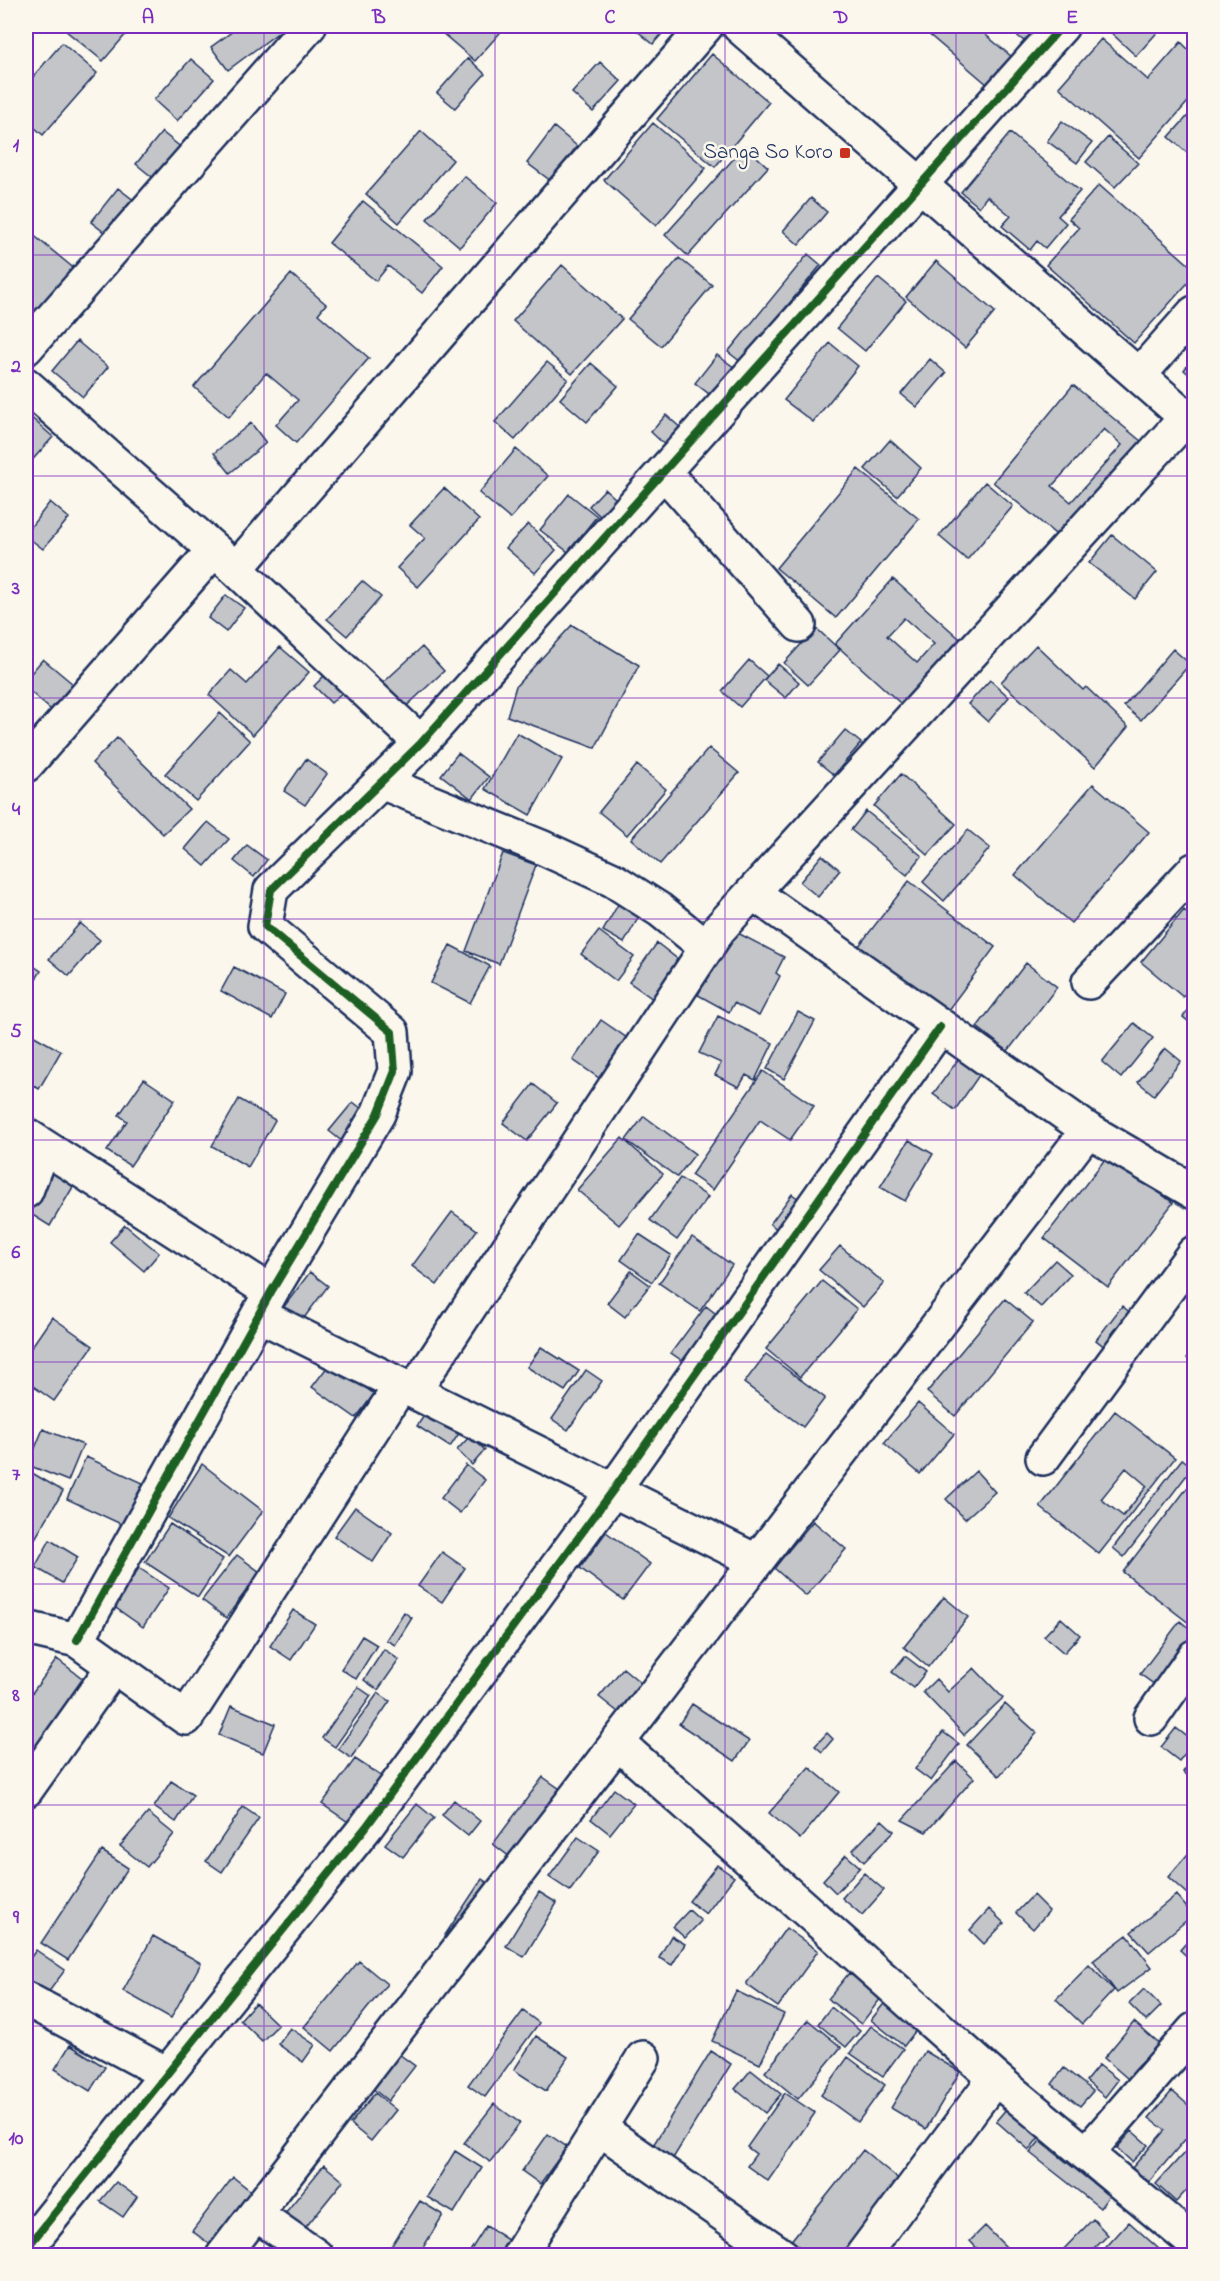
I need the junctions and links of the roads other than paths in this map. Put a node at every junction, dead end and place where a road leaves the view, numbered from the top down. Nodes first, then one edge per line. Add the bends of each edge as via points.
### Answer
1 (309, 26) edge
2 (706, 26) edge
3 (740, 26) edge
4 (1062, 26) edge
5 (920, 183) junction
6 (1194, 313) edge
7 (26, 348) edge
8 (1139, 375) junction
9 (26, 385) edge
10 (1191, 420) edge
11 (664, 472) junction
12 (225, 559) junction
13 (799, 626) dead end
14 (421, 743) junction
15 (26, 765) edge
16 (381, 782) junction
17 (1194, 870) edge
18 (753, 893) junction
19 (707, 948) junction
20 (1089, 982) dead end
21 (940, 1027) junction
22 (1088, 1130) junction
23 (34, 1141) edge
24 (26, 1191) edge
25 (1194, 1192) edge
26 (1194, 1253) edge
27 (265, 1304) junction
28 (407, 1388) junction
29 (1043, 1458) dead end
30 (614, 1489) junction
31 (756, 1561) junction
32 (26, 1628) edge
33 (77, 1640) junction
34 (1194, 1657) edge
35 (114, 1666) junction
36 (1151, 1718) dead end
37 (617, 1742) junction
38 (26, 1790) edge
39 (26, 1999) edge
40 (1194, 2030) edge
41 (643, 2058) dead end
42 (167, 2074) junction
43 (995, 2078) junction
44 (599, 2128) junction
45 (1086, 2154) junction
46 (256, 2214) junction
47 (1194, 2243) edge
48 (26, 2248) edge
49 (223, 2256) edge
50 (316, 2256) edge
51 (519, 2256) edge
52 (783, 2256) edge
53 (862, 2256) edge

1 - 7 street
2 - 12 street
3 - 5 street
4 - 5 street
5 - 8 street
5 - 11 street
6 - 8 street
8 - 10 street
9 - 12 street
10 - 18 street
11 - 13 street
11 - 14 street
12 - 14 street
12 - 15 street
14 - 16 street
16 - 19 street via 613,880 660,910
16 - 27 street via 271,890 265,926 392,1032 395,1071 378,1114
17 - 20 street
18 - 19 street
18 - 21 street
19 - 28 street
21 - 22 street
21 - 30 street
22 - 25 street
22 - 31 street
23 - 24 street
23 - 27 street
26 - 29 street
27 - 28 street
27 - 33 street
28 - 30 street
28 - 35 street via 186,1718
30 - 31 street
30 - 42 street via 366,1827
31 - 37 street
32 - 33 street
33 - 35 street
34 - 36 street
35 - 38 street
37 - 43 street
37 - 46 street
39 - 42 street
40 - 45 street
41 - 44 street
42 - 48 street
43 - 45 street
43 - 53 street
44 - 51 street
44 - 52 street
45 - 47 street
46 - 49 street
46 - 50 street

